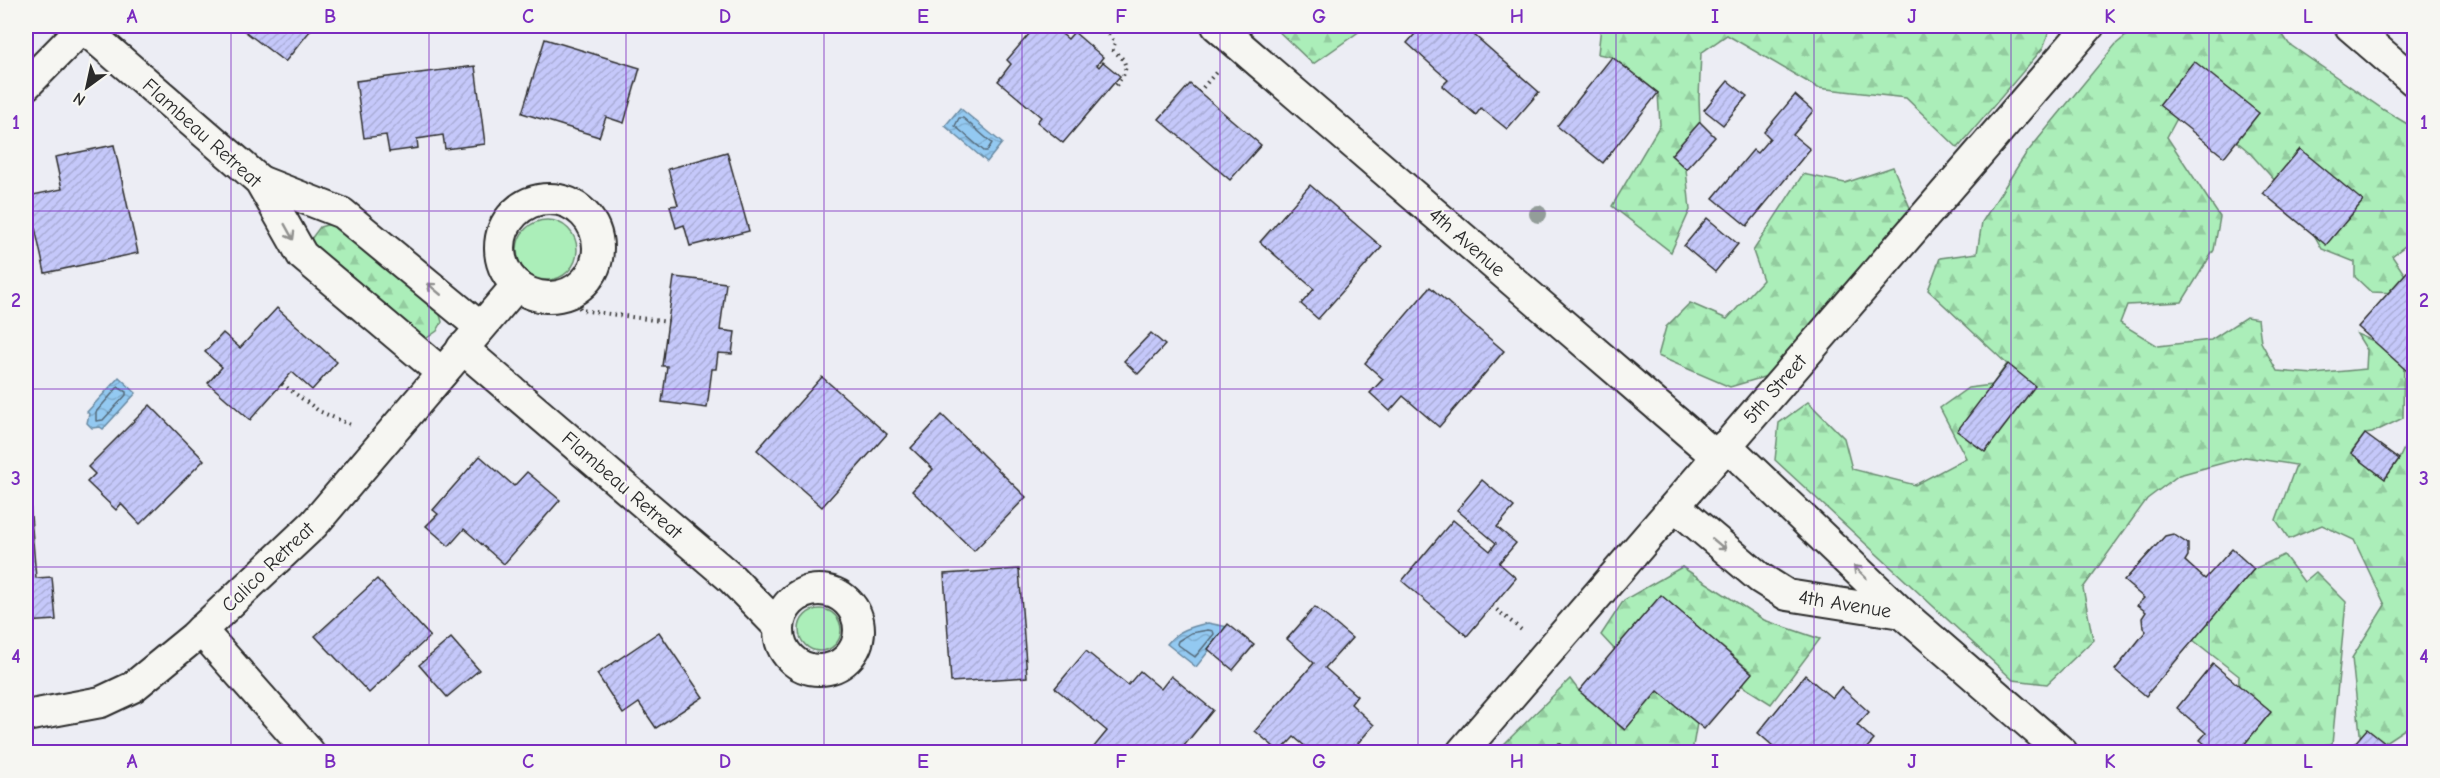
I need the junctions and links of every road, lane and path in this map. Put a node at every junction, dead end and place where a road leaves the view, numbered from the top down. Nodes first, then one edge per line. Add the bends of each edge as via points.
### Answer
1 (83, 26) edge
2 (1084, 26) edge
3 (1114, 26) edge
4 (1217, 26) edge
5 (2088, 26) edge
6 (2350, 26) edge
7 (1108, 32) junction
8 (2415, 81) edge
9 (26, 85) edge
10 (1114, 88) dead end
11 (260, 181) junction
12 (517, 285) junction
13 (570, 292) junction
14 (668, 322) dead end
15 (471, 337) junction
16 (442, 373) junction
17 (282, 384) dead end
18 (388, 438) junction
19 (1722, 451) junction
20 (1675, 506) junction
21 (1492, 606) dead end
22 (1902, 613) junction
23 (778, 626) dead end
24 (201, 630) junction
25 (1548, 653) junction
26 (26, 716) edge
27 (309, 753) edge
28 (1462, 753) edge
29 (2062, 753) edge

1 - 9 street
1 - 11 street, Flambeau Retreat
2 - 7 path
3 - 7 path
4 - 19 street, 4th Avenue
5 - 19 street, 5th Street
6 - 8 street
7 - 10 path via 1115,42 1113,50 1126,67
15 -> 11 street, Flambeau Retreat via 342,213
11 -> 16 street, Flambeau Retreat via 302,255
12 - 13 street via 538,296
12 - 13 street via 502,264 502,232 509,217 521,206 552,198 582,211 598,239 593,271
12 - 15 street, Calico Retreat
13 - 14 path via 581,310
15 - 16 street, Calico Retreat
15 - 23 street, Flambeau Retreat
16 - 18 street, Calico Retreat
17 - 18 path via 320,411
18 - 24 street, Calico Retreat via 314,524
19 - 20 street, 5th Street
22 -> 19 street, 4th Avenue
20 -> 22 street, 4th Avenue via 1760,578 1787,595
20 - 25 street, 5th Street
21 - 25 path
22 - 29 street, 4th Avenue
24 - 26 street, Calico Retreat via 133,687 100,702
24 - 27 street
25 - 28 street, 5th Street

